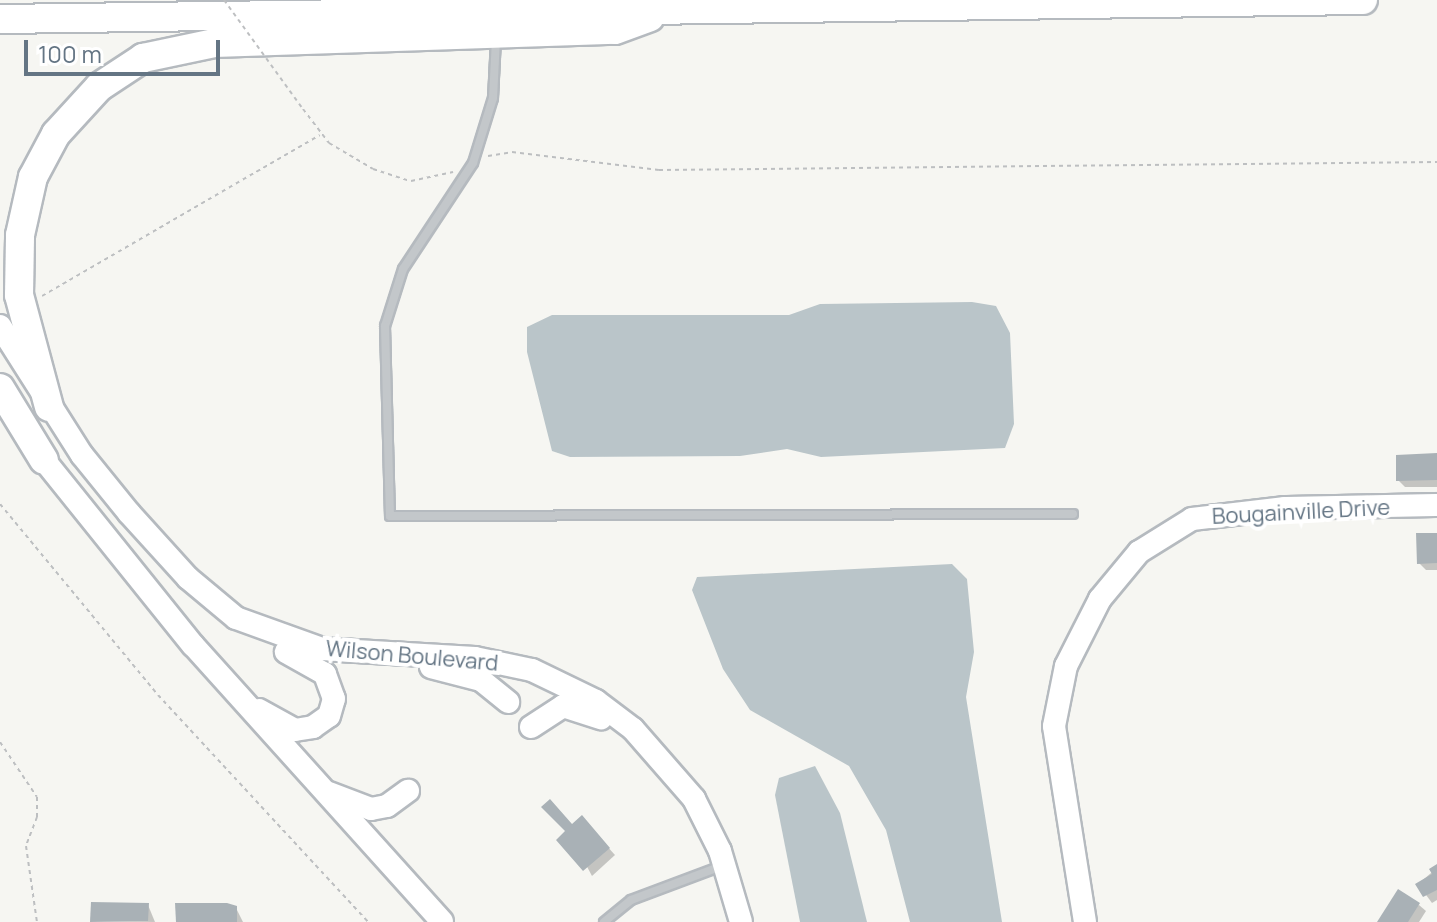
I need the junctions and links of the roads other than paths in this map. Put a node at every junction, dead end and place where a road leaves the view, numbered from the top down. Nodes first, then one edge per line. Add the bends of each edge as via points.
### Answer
1 (1363, 0) edge
2 (1140, 1) edge
3 (502, 15) edge
4 (0, 19) edge
5 (0, 326) edge
6 (0, 388) edge
7 (49, 407) junction
8 (0, 417) edge
9 (44, 460) junction
10 (1437, 505) edge
11 (1073, 514) dead end
12 (236, 618) junction
13 (368, 655) junction
14 (237, 697) junction
15 (508, 702) dead end
16 (531, 727) dead end
17 (633, 729) junction
18 (321, 790) junction
19 (408, 791) dead end
20 (727, 871) junction
21 (442, 922) edge
22 (604, 922) edge
23 (731, 922) edge
24 (741, 922) edge
25 (1085, 922) edge

1 - 2 highway
2 - 3 highway via 671,10 615,30
3 - 4 highway
3 - 7 highway via 214,43 143,58 99,87 56,134 44,156 33,177 20,235 19,295
3 - 11 lane via 493,98 473,163 403,269 385,326 390,516
5 - 7 main road, Wilson Boulevard
6 - 9 highway
7 - 12 main road, Wilson Boulevard via 129,513 188,578
8 - 9 highway
9 - 14 main road
10 - 25 main road, Bougainville Drive via 1285,508 1192,519 1139,552 1100,599 1066,666 1054,726
12 - 13 main road, Wilson Boulevard via 287,640
12 - 14 main road via 273,646 318,666 334,699 321,723 295,730
13 - 15 main road via 469,675
13 - 17 main road, Wilson Boulevard via 475,658 532,670 596,701
14 - 18 main road
16 - 17 main road via 563,706
17 - 20 main road, Wilson Boulevard via 694,799
18 - 19 main road via 371,809 387,806
18 - 21 main road
20 - 22 lane via 639,896
20 - 23 lane
20 - 24 main road, Wilson Boulevard

